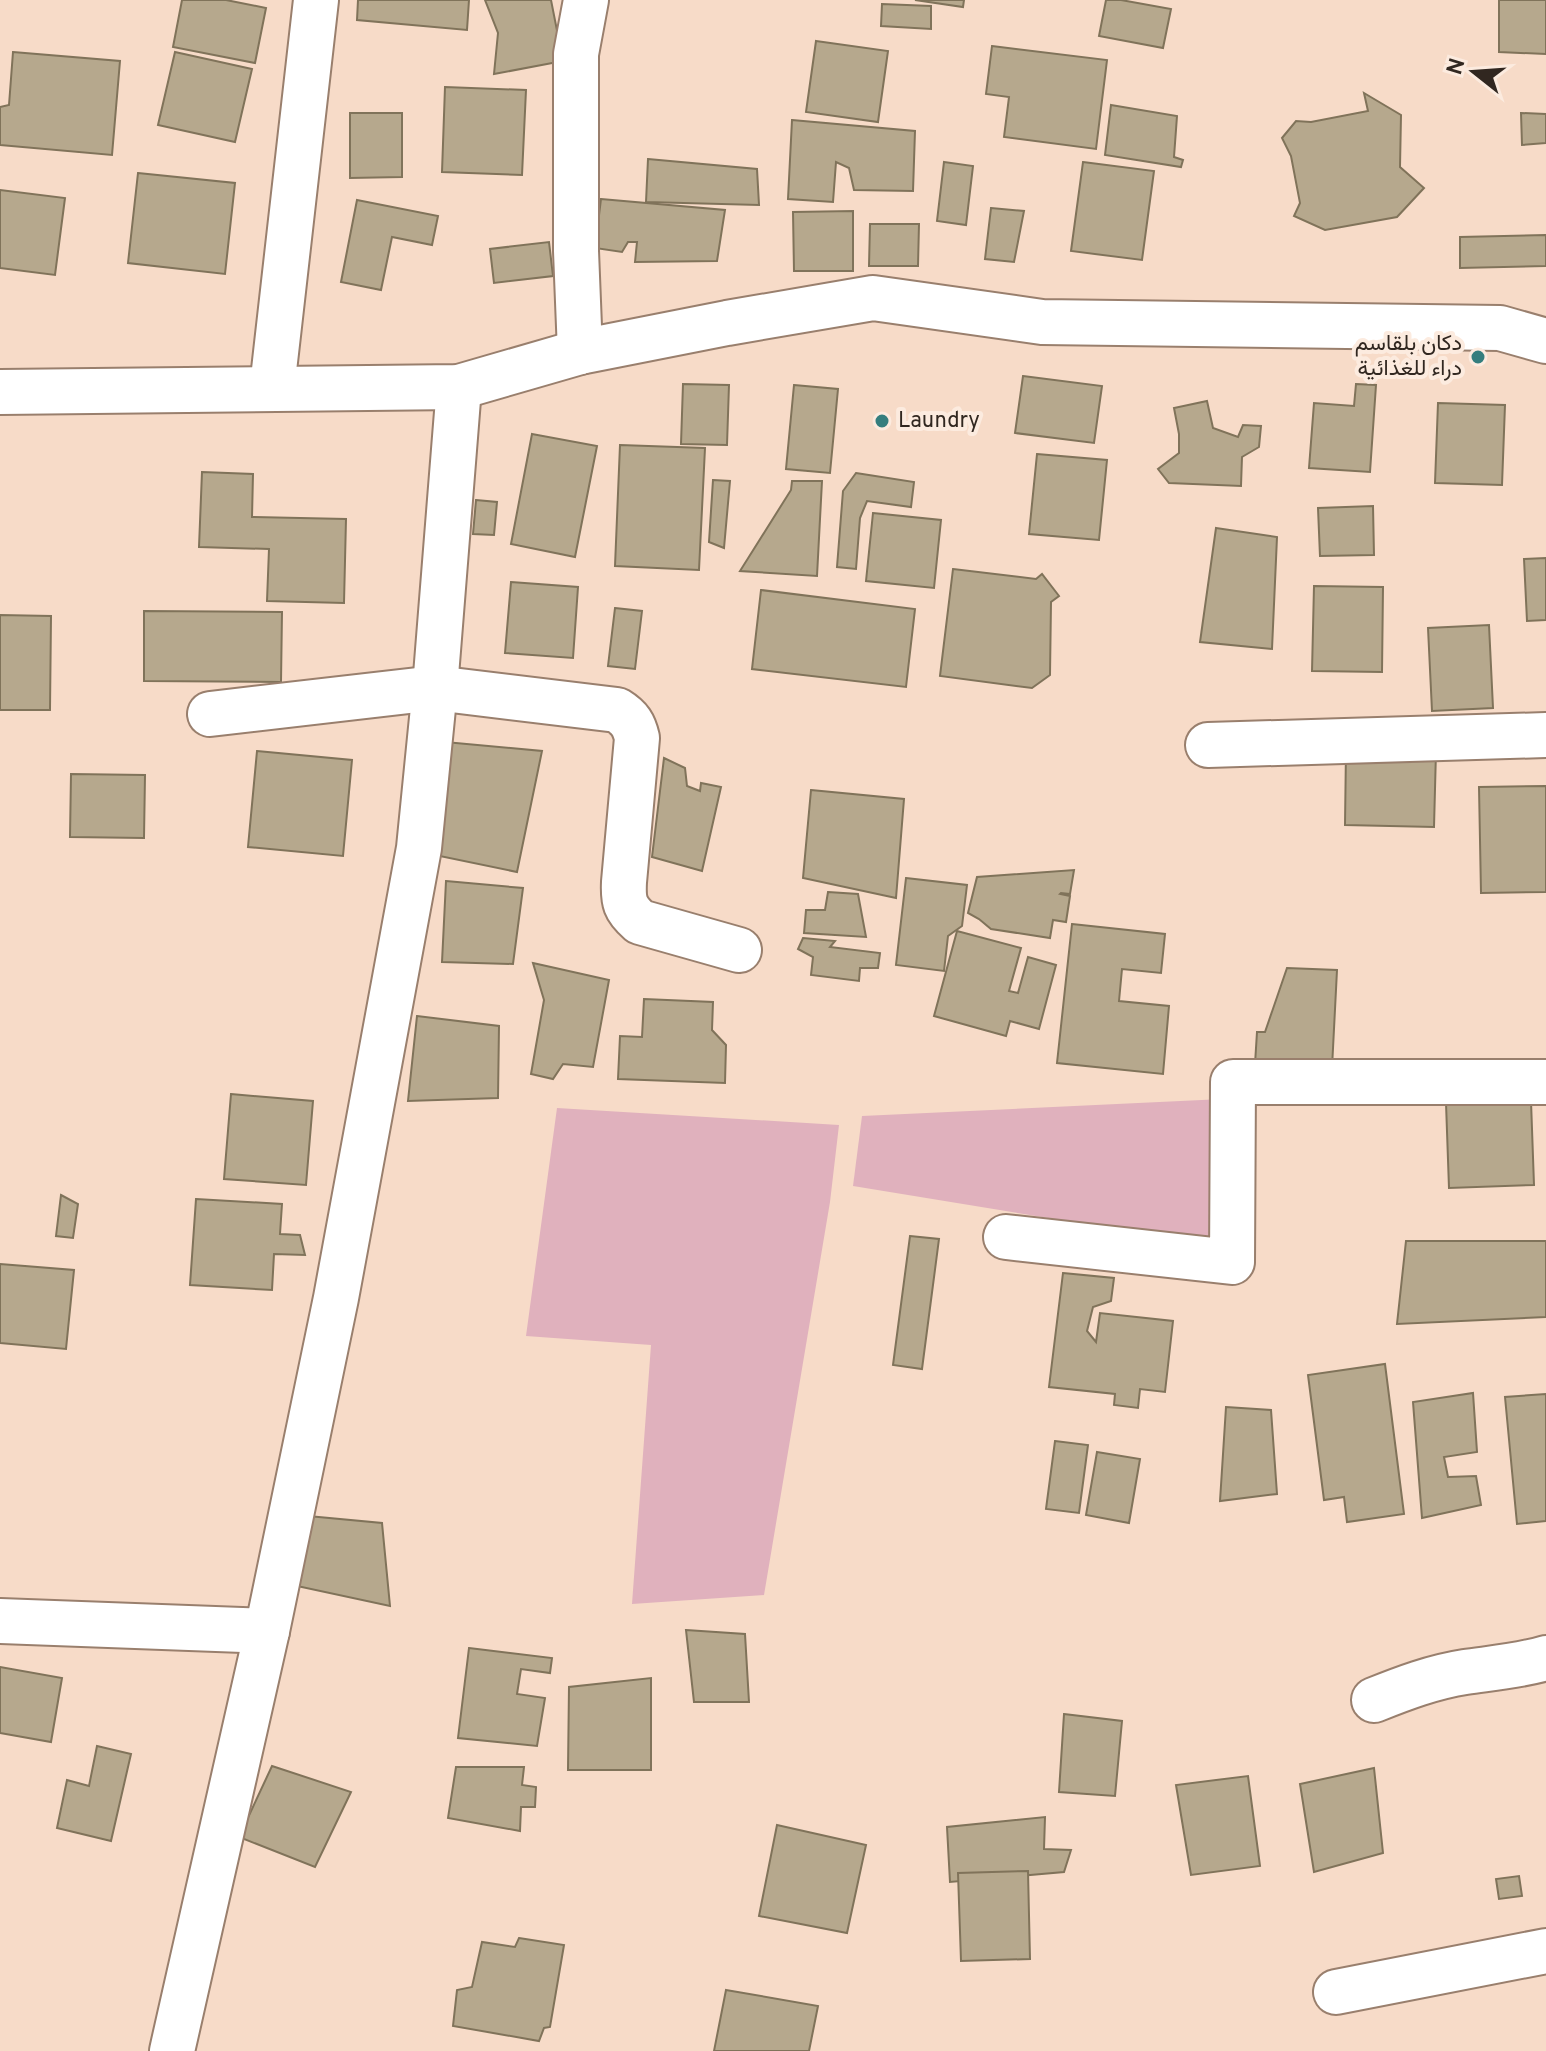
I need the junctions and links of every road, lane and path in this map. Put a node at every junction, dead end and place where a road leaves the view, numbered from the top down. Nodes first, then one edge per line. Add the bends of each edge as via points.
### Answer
1 (316, 0) edge
2 (586, 0) edge
3 (1546, 341) edge
4 (580, 352) junction
5 (459, 387) junction
6 (272, 388) junction
7 (0, 392) edge
8 (435, 688) junction
9 (210, 714) dead end
10 (1546, 735) edge
11 (1208, 745) dead end
12 (739, 950) dead end
13 (1546, 1082) edge
14 (1006, 1237) dead end
15 (0, 1621) edge
16 (267, 1631) junction
17 (1546, 1658) edge
18 (1374, 1700) dead end
19 (1546, 1951) edge
20 (1336, 1992) dead end
21 (172, 2051) edge

1 - 6 street
2 - 4 street via 576,54
3 - 4 street via 1500,328 1042,322 873,298
4 - 5 street
5 - 6 street
5 - 8 street
6 - 7 street
8 - 9 street
8 - 12 street via 617,710 627,716 637,738 624,891 630,913 640,922
8 - 16 street via 419,848 398,970
10 - 11 street
13 - 14 street via 1233,1082 1232,1262
15 - 16 street
16 - 21 street
17 - 18 street via 1434,1679
19 - 20 street

